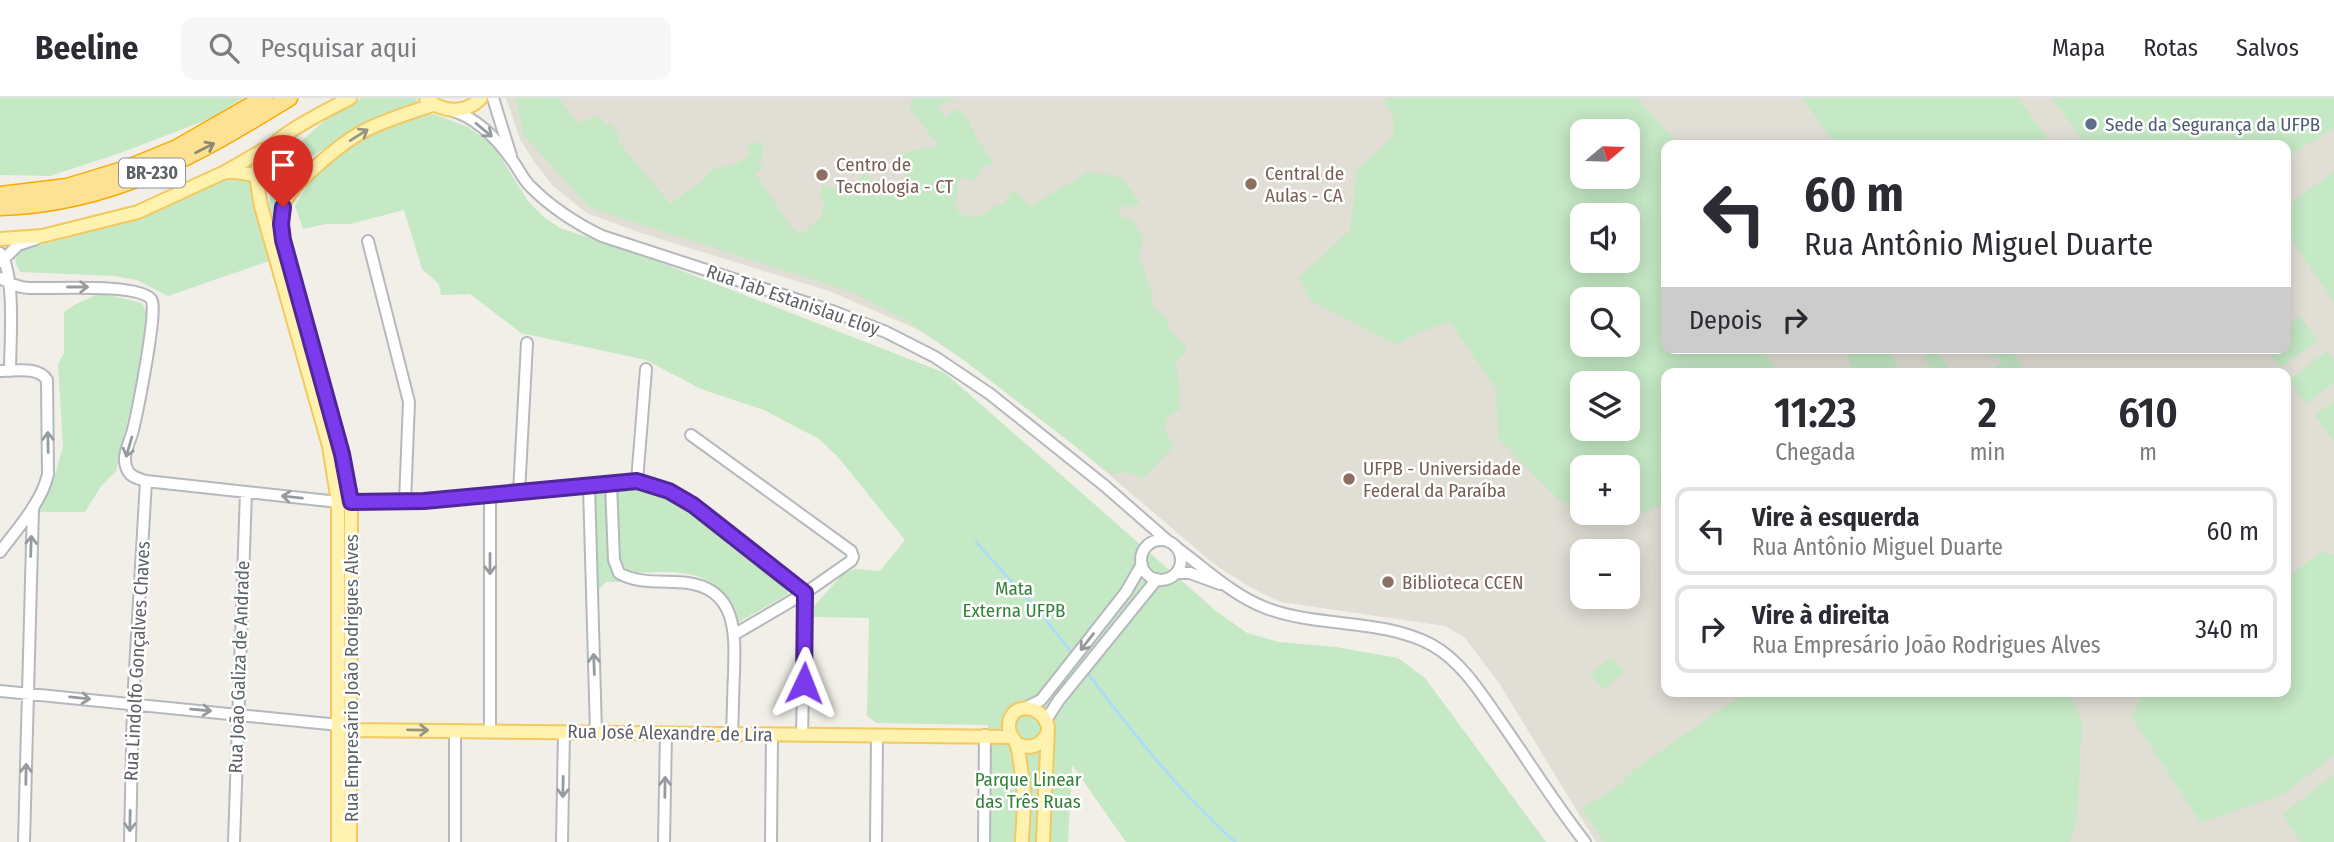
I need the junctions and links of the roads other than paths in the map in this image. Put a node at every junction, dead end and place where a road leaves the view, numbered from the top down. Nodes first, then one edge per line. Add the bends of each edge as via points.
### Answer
1 (264, 98) edge
2 (289, 98) edge
3 (350, 98) edge
4 (481, 98) edge
5 (493, 98) edge
6 (430, 102) edge
7 (448, 110) junction
8 (280, 139) junction
9 (513, 162) junction
10 (225, 172) junction
11 (257, 176) junction
12 (305, 176) junction
13 (0, 195) edge
14 (0, 207) edge
15 (42, 236) junction
16 (0, 239) edge
17 (368, 241) dead end
18 (2, 258) edge
19 (5, 281) edge
20 (527, 343) dead end
21 (646, 369) dead end
22 (5, 371) edge
23 (691, 435) dead end
24 (146, 481) junction
25 (637, 481) junction
26 (611, 484) junction
27 (589, 486) junction
28 (246, 492) junction
29 (519, 493) junction
30 (490, 495) junction
31 (345, 502) junction
32 (405, 502) junction
33 (33, 507) junction
34 (1133, 509) junction
35 (1150, 543) junction
36 (1173, 545) junction
37 (0, 552) edge
38 (1142, 564) junction
39 (1176, 573) junction
40 (1157, 579) junction
41 (1229, 587) junction
42 (805, 593) junction
43 (735, 634) junction
44 (0, 691) edge
45 (27, 693) junction
46 (133, 704) junction
47 (237, 713) junction
48 (1016, 715) junction
49 (1046, 720) junction
50 (344, 727) junction
51 (456, 731) junction
52 (490, 731) junction
53 (564, 732) junction
54 (596, 732) junction
55 (666, 733) junction
56 (732, 733) junction
57 (772, 734) junction
58 (1047, 734) junction
59 (802, 735) junction
60 (988, 735) junction
61 (877, 736) junction
62 (1013, 740) junction
63 (24, 842) edge
64 (130, 842) edge
65 (234, 842) edge
66 (338, 842) edge
67 (350, 842) edge
68 (455, 842) edge
69 (562, 842) edge
70 (664, 842) edge
71 (771, 842) edge
72 (876, 842) edge
73 (984, 842) edge
74 (1022, 842) edge
75 (1043, 842) edge
76 (1585, 842) edge

1 - 13 highway, BR-230 via 177,148 125,169 67,187
14 -> 2 highway, BR-230 via 72,199 119,186 203,150
3 - 8 main road
4 - 7 main road via 468,107
5 - 9 street, Rua Tab Estanislau Eloy
6 - 7 main road
12 -> 6 main road, Rua Empresário João Rodrigues Alves via 359,134
7 -> 9 street, Rua Tab Estanislau Eloy via 472,120
8 - 10 main road
8 - 11 main road via 259,163
9 - 34 street, Rua Tab Estanislau Eloy via 528,185 549,204 602,236 832,310 935,358 990,394
10 - 11 main road
10 - 15 main road via 138,212
11 - 12 main road via 277,182
11 - 31 main road, Rua Empresário João Rodrigues Alves via 261,206
12 - 31 main road, Rua Empresário João Rodrigues Alves via 283,207 281,224 342,454
15 - 16 main road
15 - 18 street
17 - 32 street via 409,402
18 - 19 street
19 - 22 street
19 -> 24 street via 27,288 98,288 151,298 152,327 125,457 128,473
20 - 29 street
21 - 25 street
33 -> 22 street via 48,474 47,380 37,371
23 - 42 street via 851,551 851,561
24 - 28 street
24 - 46 street, Rua Lindolfo Gonçalves Chaves
25 - 26 street
25 - 42 street via 693,505
26 - 27 street
26 - 43 street via 614,560 619,572 635,579 691,583 711,591 730,614
27 - 29 street
54 -> 27 street
31 -> 28 street
28 - 47 street, Rua João Galiza de Andrade
29 - 30 street
30 - 32 street
30 -> 52 street
31 - 32 street
31 - 50 main road, Rua Empresário João Rodrigues Alves
33 - 37 street
45 -> 33 street
34 - 35 street, Rua Tab Estanislau Eloy
34 - 36 street, Rua Tab Estanislau Eloy
35 - 36 street via 1159,540
35 - 38 street
36 - 39 street via 1181,558
36 - 41 street, Rua Tab Estanislau Eloy
38 - 40 street via 1147,574
38 -> 48 street via 1126,592 1048,692
39 - 40 street
39 - 41 street, Rua Tab Estanislau Eloy via 1190,573
40 - 49 street
41 - 76 street, Rua Tab Estanislau Eloy via 1268,608 1391,631 1433,646 1473,681
42 - 43 street
42 - 59 street
43 - 56 street
44 - 45 street
45 -> 46 street
63 -> 45 street
46 -> 47 street
46 -> 64 street, Rua Lindolfo Gonçalves Chaves
47 - 50 street
47 - 65 street, Rua João Galiza de Andrade
48 - 49 main road via 1037,710
48 - 60 main road
48 - 62 main road
49 - 58 main road
50 -> 51 main road, Rua José Alexandre de Lira
50 - 66 main road, Rua Empresário João Rodrigues Alves
50 - 67 main road, Rua Empresário João Rodrigues Alves
51 - 52 main road, Rua José Alexandre de Lira
51 - 68 street
52 - 53 main road, Rua José Alexandre de Lira
53 - 54 main road, Rua José Alexandre de Lira
53 -> 69 street
54 - 55 main road, Rua José Alexandre de Lira
55 - 56 main road, Rua José Alexandre de Lira
70 -> 55 street
56 - 57 main road, Rua José Alexandre de Lira
57 - 59 main road, Rua José Alexandre de Lira
57 - 71 street
58 - 62 main road via 1034,747
58 - 75 main road
59 - 61 main road, Rua José Alexandre de Lira
60 - 61 main road, Rua José Alexandre de Lira
60 - 62 main road, Rua José Alexandre de Lira
60 - 73 street
61 - 72 street
62 - 74 main road via 1023,786

